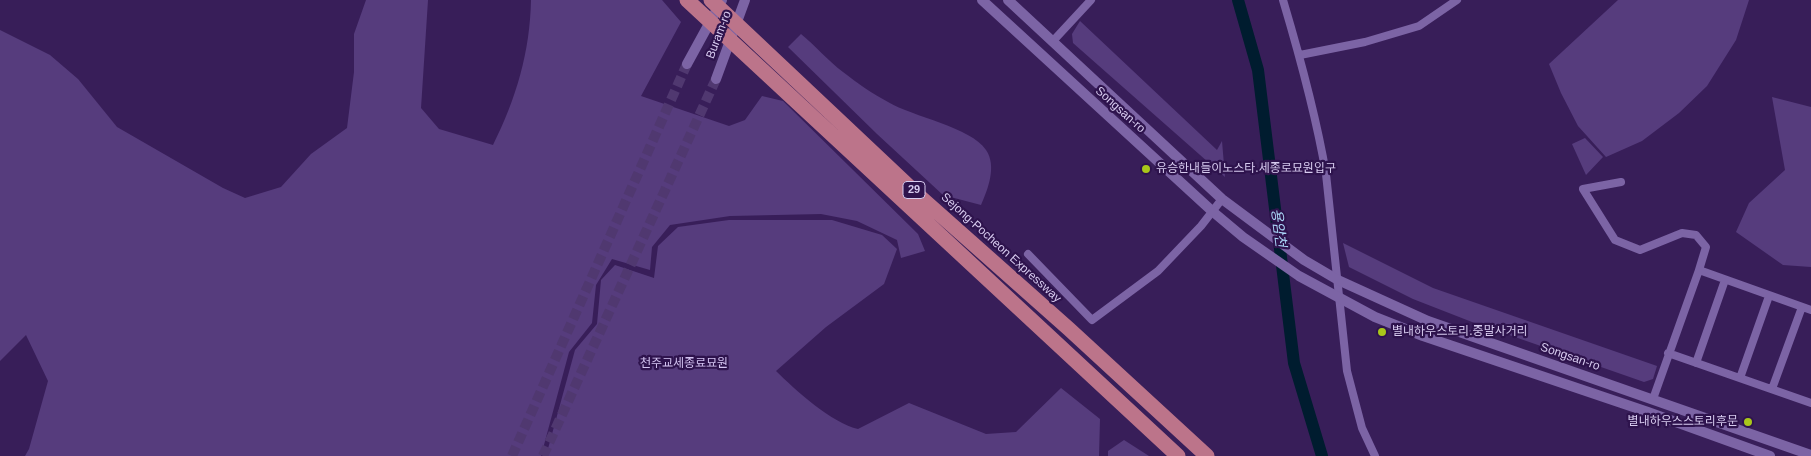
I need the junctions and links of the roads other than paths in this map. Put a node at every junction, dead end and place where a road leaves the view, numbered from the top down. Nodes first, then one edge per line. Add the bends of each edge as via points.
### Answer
1 (687, 0) edge
2 (711, 0) edge
3 (721, 0) edge
4 (746, 0) edge
5 (751, 0) edge
6 (982, 0) edge
7 (1008, 0) edge
8 (1091, 0) edge
9 (1283, 0) edge
10 (1457, 0) edge
11 (1053, 41) junction
12 (730, 45) junction
13 (1300, 55) junction
14 (687, 64) tunnel mouth
15 (716, 79) tunnel mouth
16 (1621, 182) dead end
17 (1222, 199) junction
18 (1212, 211) junction
19 (1028, 254) dead end
20 (1699, 270) junction
21 (1338, 280) junction
22 (1725, 280) junction
23 (1769, 296) junction
24 (1340, 298) junction
25 (1802, 307) junction
26 (1811, 310) edge
27 (1668, 353) junction
28 (1696, 362) junction
29 (1740, 378) junction
30 (1772, 389) junction
31 (1653, 399) junction
32 (1811, 403) edge
33 (1811, 455) edge
34 (1178, 456) edge
35 (1207, 456) edge
36 (1374, 456) edge
37 (1770, 456) edge

1 - 34 highway, 29
2 - 35 highway, Sejong-Pocheon Expressway / 29 via 918,194
3 - 14 street, Buram-ro
4 - 12 street, Buram-ro
5 - 12 street
6 - 18 street, Songsan-ro
7 - 11 street, Songsan-ro
8 - 11 street
9 - 13 street
10 - 13 street via 1419,26 1365,42
11 - 17 street, Songsan-ro
12 - 15 street, Buram-ro
13 - 21 street via 1325,166
16 - 20 street via 1583,189 1615,240 1640,250 1682,233 1696,235 1706,248
17 - 18 street
17 - 21 street, Songsan-ro via 1304,260
18 - 19 street via 1158,271 1092,320
18 - 24 street, Songsan-ro via 1299,276
20 - 22 street
20 - 27 street
21 - 24 street
21 - 31 street, Songsan-ro via 1428,321
22 - 23 street
22 - 28 street
23 - 25 street
23 - 29 street
24 - 36 street via 1347,371 1362,428
24 - 37 street via 1375,317 1423,336
25 - 26 street
25 - 30 street
27 - 28 street
27 - 31 street
28 - 29 street
29 - 30 street
30 - 32 street
31 - 33 street, Songsan-ro

